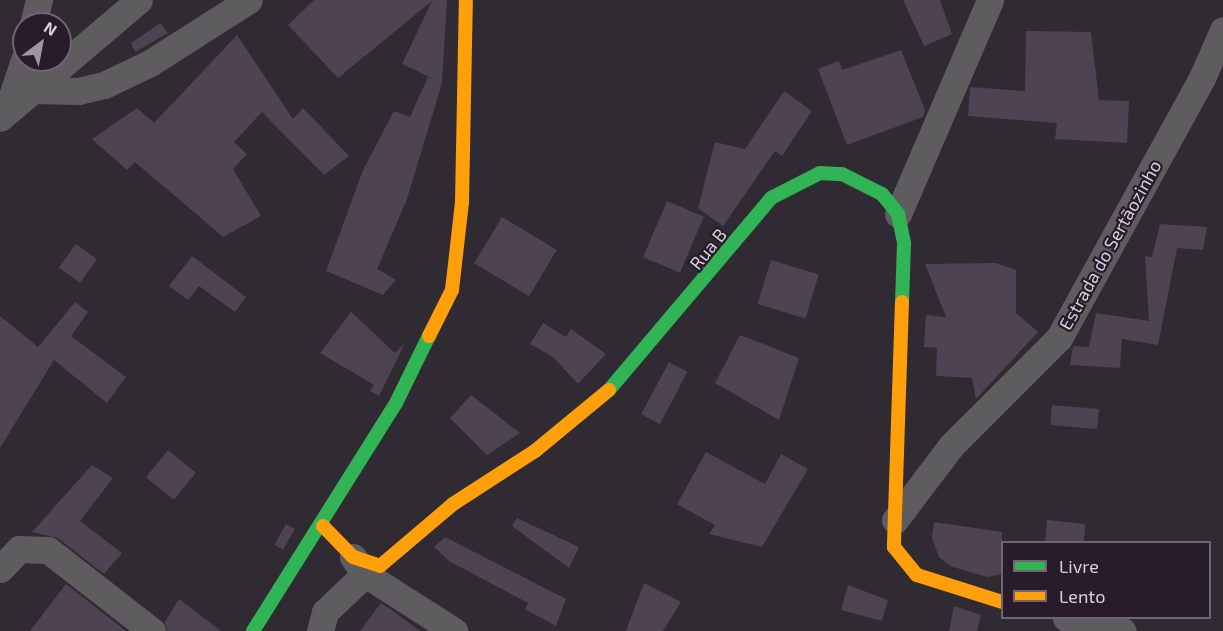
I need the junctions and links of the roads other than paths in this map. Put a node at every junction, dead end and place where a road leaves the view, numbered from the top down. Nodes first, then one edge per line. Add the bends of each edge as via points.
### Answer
1 (140, 0) edge
2 (249, 0) edge
3 (466, 0) edge
4 (990, 0) edge
5 (1223, 30) edge
6 (19, 72) edge
7 (33, 90) junction
8 (3, 115) edge
9 (898, 214) junction
10 (895, 520) junction
11 (323, 526) junction
12 (359, 566) junction
13 (0, 569) edge
14 (1001, 602) edge
15 (1070, 619) edge
16 (152, 631) edge
17 (253, 631) edge
18 (320, 631) edge
19 (454, 631) edge
20 (1122, 631) edge

1 - 7 street
2 - 7 street via 150,63 104,85 78,91
3 - 11 street via 462,202 452,290 396,403
4 - 9 street
5 - 10 street, Estrada do Sertãozinho via 1202,78 1059,338 951,446
6 - 8 street
7 - 8 street
9 - 10 street via 904,243
9 - 12 street, Rua B via 882,194 842,174 820,173 771,198 605,395 535,451 453,504 395,558 380,566
10 - 14 street via 894,547 917,575
11 - 12 street, Rua B
11 - 17 street
12 - 18 street via 325,612
12 - 19 street
13 - 16 street via 19,549 48,550
15 - 20 street

